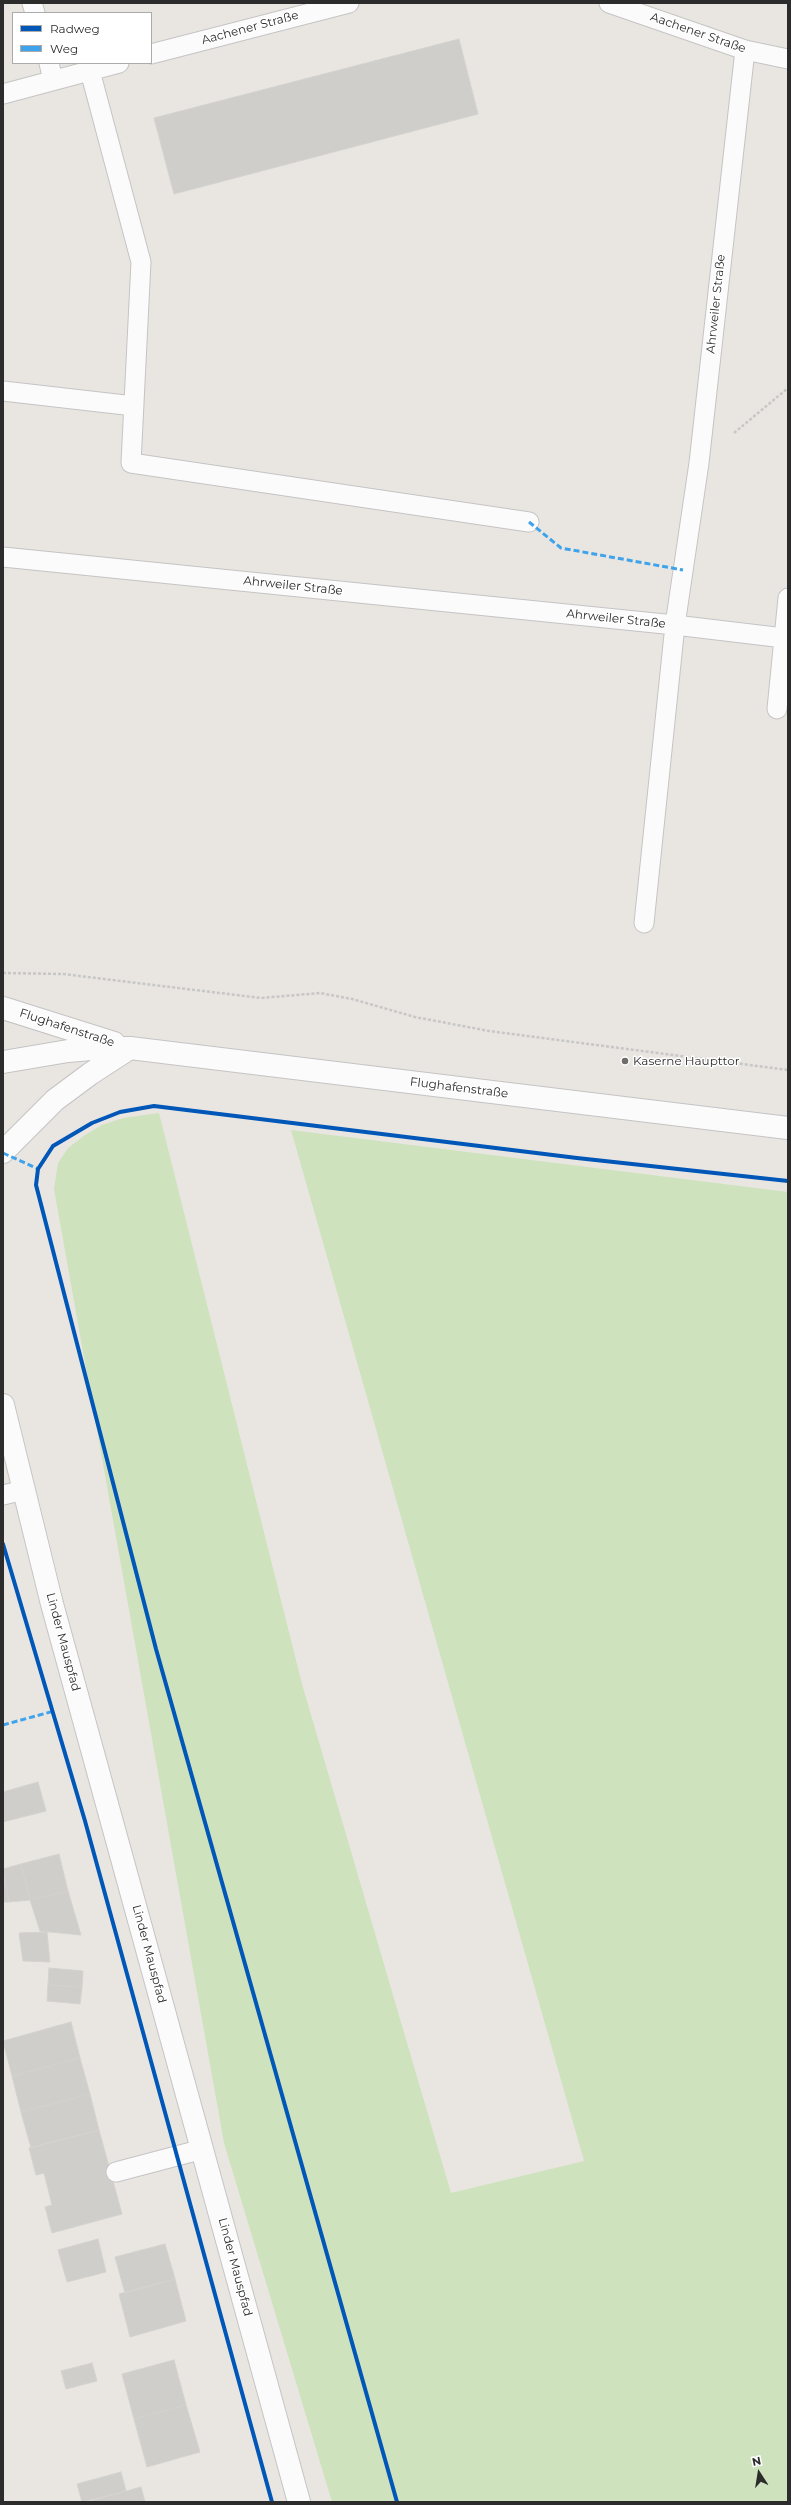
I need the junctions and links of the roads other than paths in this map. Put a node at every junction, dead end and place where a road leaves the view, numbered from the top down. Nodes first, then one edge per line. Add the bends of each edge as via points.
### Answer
1 (349, 3) edge
2 (610, 3) edge
3 (745, 50) junction
4 (152, 54) edge
5 (788, 59) edge
6 (115, 64) edge
7 (51, 71) edge
8 (90, 71) junction
9 (3, 94) edge
10 (3, 391) edge
11 (134, 406) junction
12 (528, 522) dead end
13 (3, 557) edge
14 (788, 598) edge
15 (676, 625) junction
16 (784, 638) junction
17 (777, 709) dead end
18 (644, 923) dead end
19 (3, 1008) edge
20 (130, 1048) junction
21 (3, 1062) edge
22 (788, 1128) edge
23 (3, 1152) edge
24 (3, 1405) edge
25 (13, 1492) edge
26 (203, 2149) junction
27 (116, 2172) dead end
28 (299, 2502) edge

1 - 4 lane, Aachener Straße
2 - 3 lane, Aachener Straße
3 - 5 lane, Aachener Straße
3 - 15 lane, Ahrweiler Straße via 698,463
6 - 8 lane
7 - 8 lane
7 - 9 lane
8 - 11 lane via 141,262
10 - 11 lane
11 - 12 lane via 131,463
13 - 15 lane, Ahrweiler Straße
14 - 16 lane
15 - 16 lane
15 - 18 lane
16 - 17 lane
19 - 20 street, Flughafenstraße
20 - 21 street, Flughafenstraße via 68,1051
20 - 22 street, Flughafenstraße
20 - 23 street, Flughafenstraße via 55,1100
24 - 25 street, Linder Mauspfad
25 - 26 street, Linder Mauspfad via 52,1604
26 - 27 lane
26 - 28 street, Linder Mauspfad

